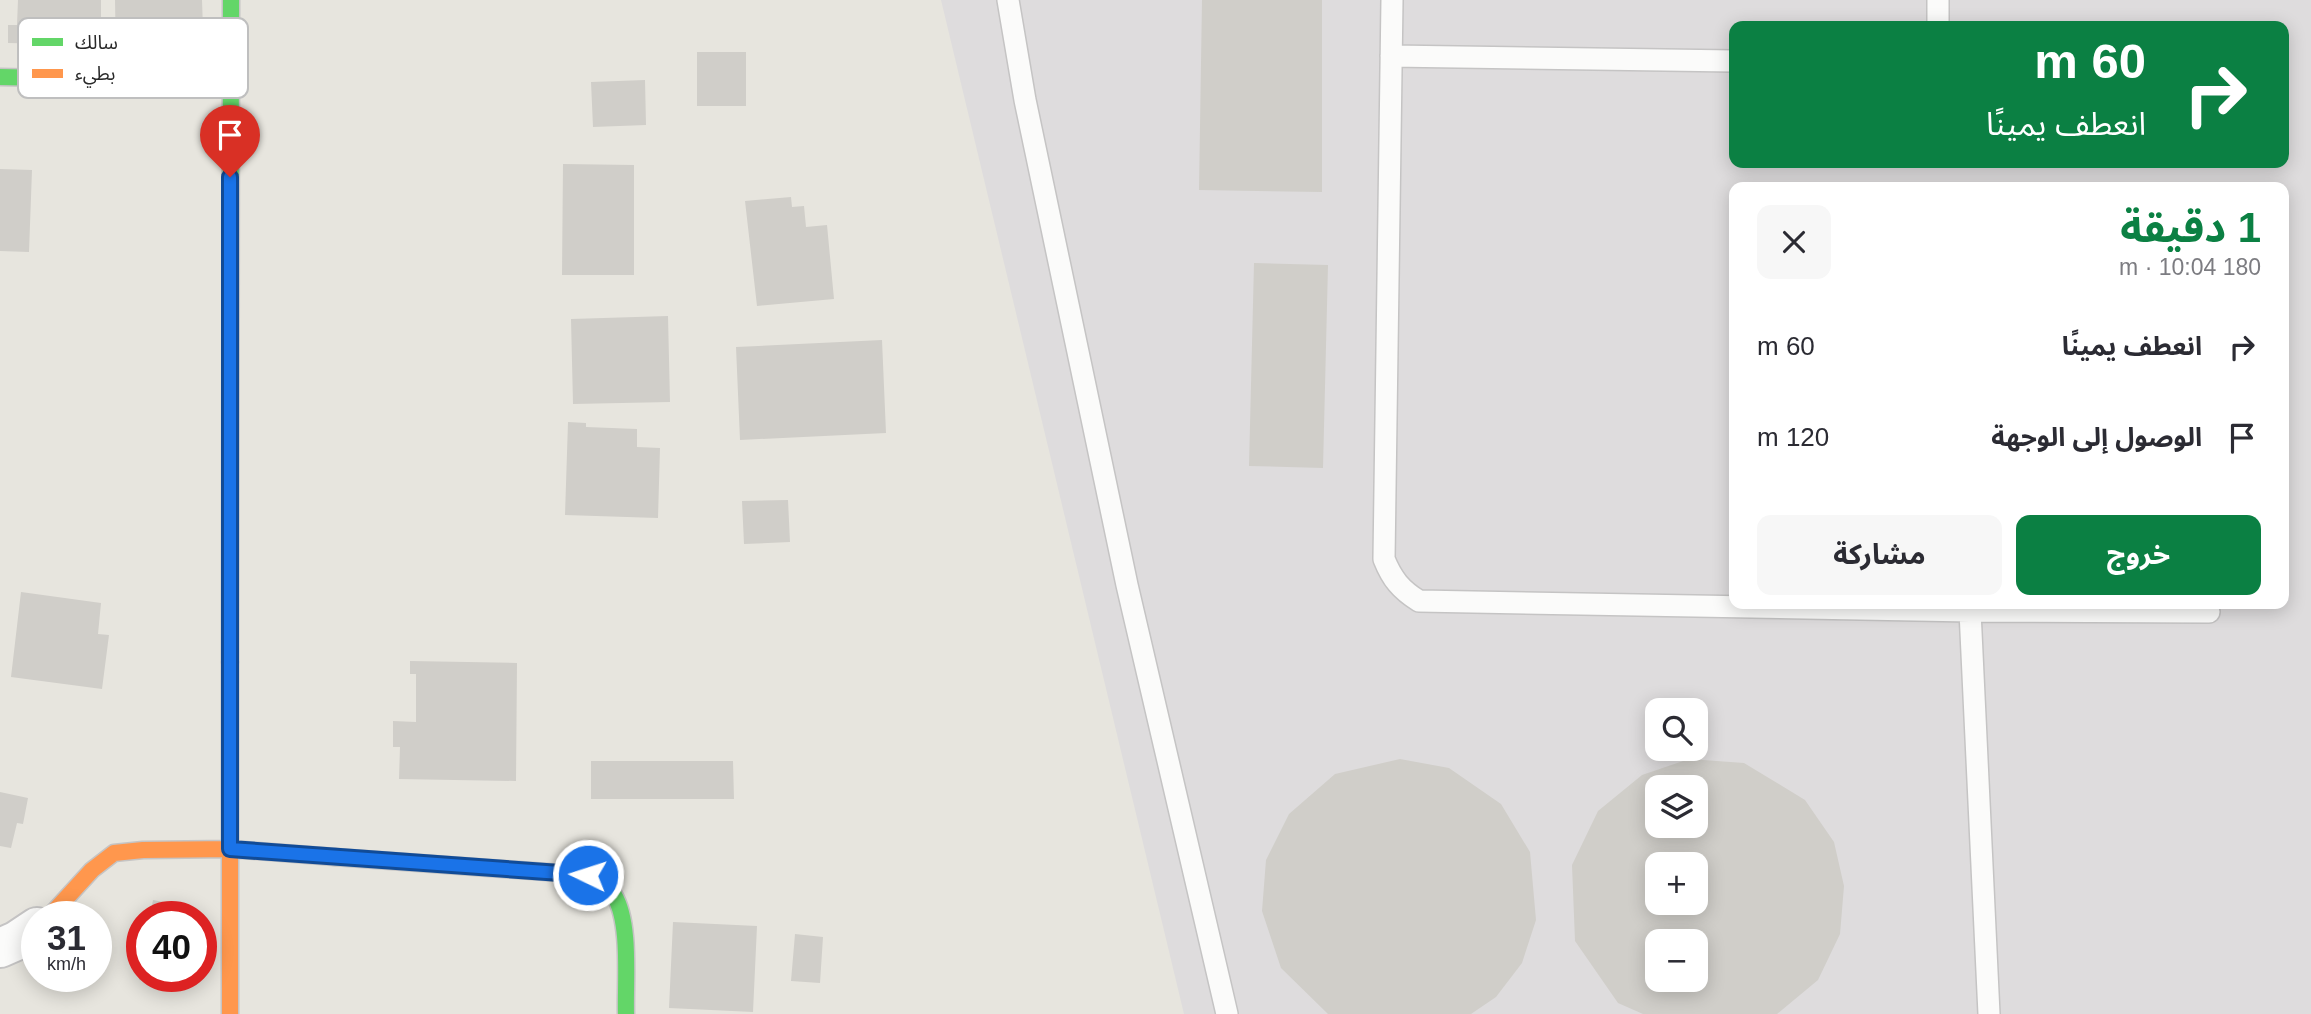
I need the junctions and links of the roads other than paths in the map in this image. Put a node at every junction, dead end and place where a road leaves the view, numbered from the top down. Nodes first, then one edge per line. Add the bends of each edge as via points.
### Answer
1 (231, 0) edge
2 (1008, 0) edge
3 (1392, 0) edge
4 (1938, 0) edge
5 (231, 18) edge
6 (1938, 21) edge
7 (1391, 57) junction
8 (1729, 61) edge
9 (0, 78) edge
10 (18, 78) edge
11 (230, 98) edge
12 (1729, 607) edge
13 (1860, 609) edge
14 (1970, 611) junction
15 (2209, 612) dead end
16 (230, 849) junction
17 (64, 901) edge
18 (21, 938) edge
19 (0, 948) edge
20 (230, 1014) edge
21 (626, 1014) edge
22 (1227, 1014) edge
23 (1989, 1014) edge

1 - 5 street
2 - 22 lane via 1127,585
3 - 7 lane
4 - 6 lane
7 - 8 lane
7 - 12 lane via 1384,559 1391,578 1419,601
9 - 10 street
11 - 16 street
13 - 14 lane
14 - 15 lane
14 - 23 lane
16 - 17 street via 114,853
16 - 20 street
16 - 21 street via 588,875 614,894 622,911
18 - 19 street

